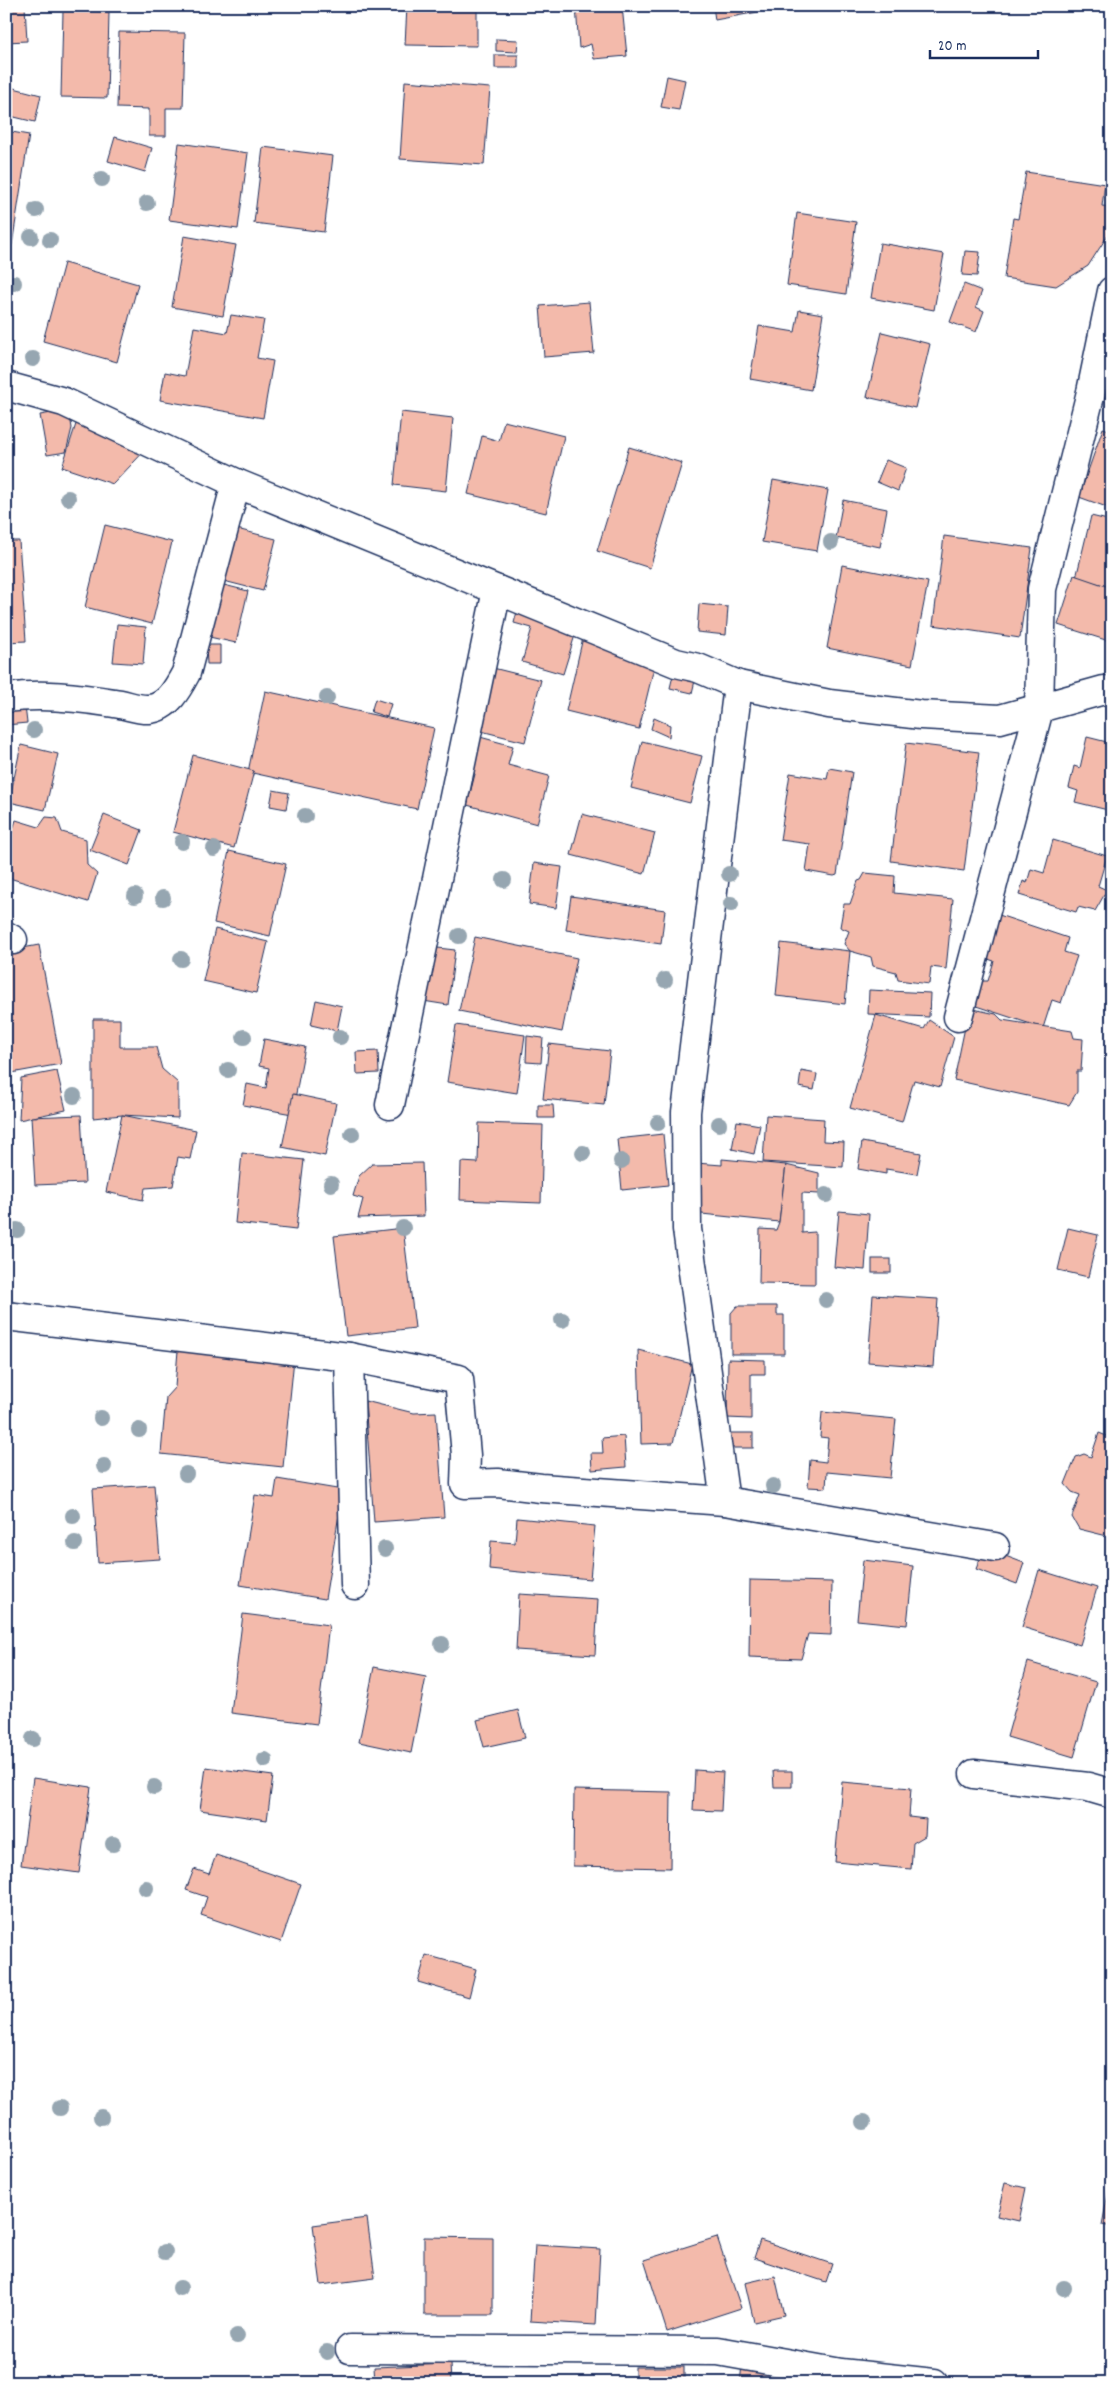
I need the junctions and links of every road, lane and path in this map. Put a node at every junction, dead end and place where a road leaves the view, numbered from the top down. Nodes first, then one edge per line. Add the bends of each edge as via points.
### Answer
1 (1112, 291) edge
2 (6, 386) edge
3 (1101, 395) edge
4 (236, 482) junction
5 (497, 590) junction
6 (738, 686) junction
7 (1112, 693) edge
8 (6, 698) edge
9 (1039, 709) junction
10 (958, 1017) dead end
11 (390, 1105) dead end
12 (6, 1316) edge
13 (349, 1357) junction
14 (725, 1501) junction
15 (995, 1547) dead end
16 (355, 1585) dead end
17 (974, 1774) dead end
18 (1112, 1794) edge
19 (350, 2349) dead end
20 (934, 2383) edge

1 - 3 street
2 - 4 street via 64,402
3 - 9 street via 1042,589
4 - 5 street
4 - 8 street via 186,673 164,703 148,709 34,694
5 - 6 street
5 - 11 street
6 - 9 street via 829,704 921,715 1000,720
6 - 14 street via 686,1112 687,1229
7 - 9 street via 1104,690
9 - 10 street
12 - 13 street
13 - 14 street via 459,1379 466,1455 465,1484 498,1482
13 - 16 street
14 - 15 street
17 - 18 street via 1088,1787
19 - 20 street via 718,2351 841,2373

